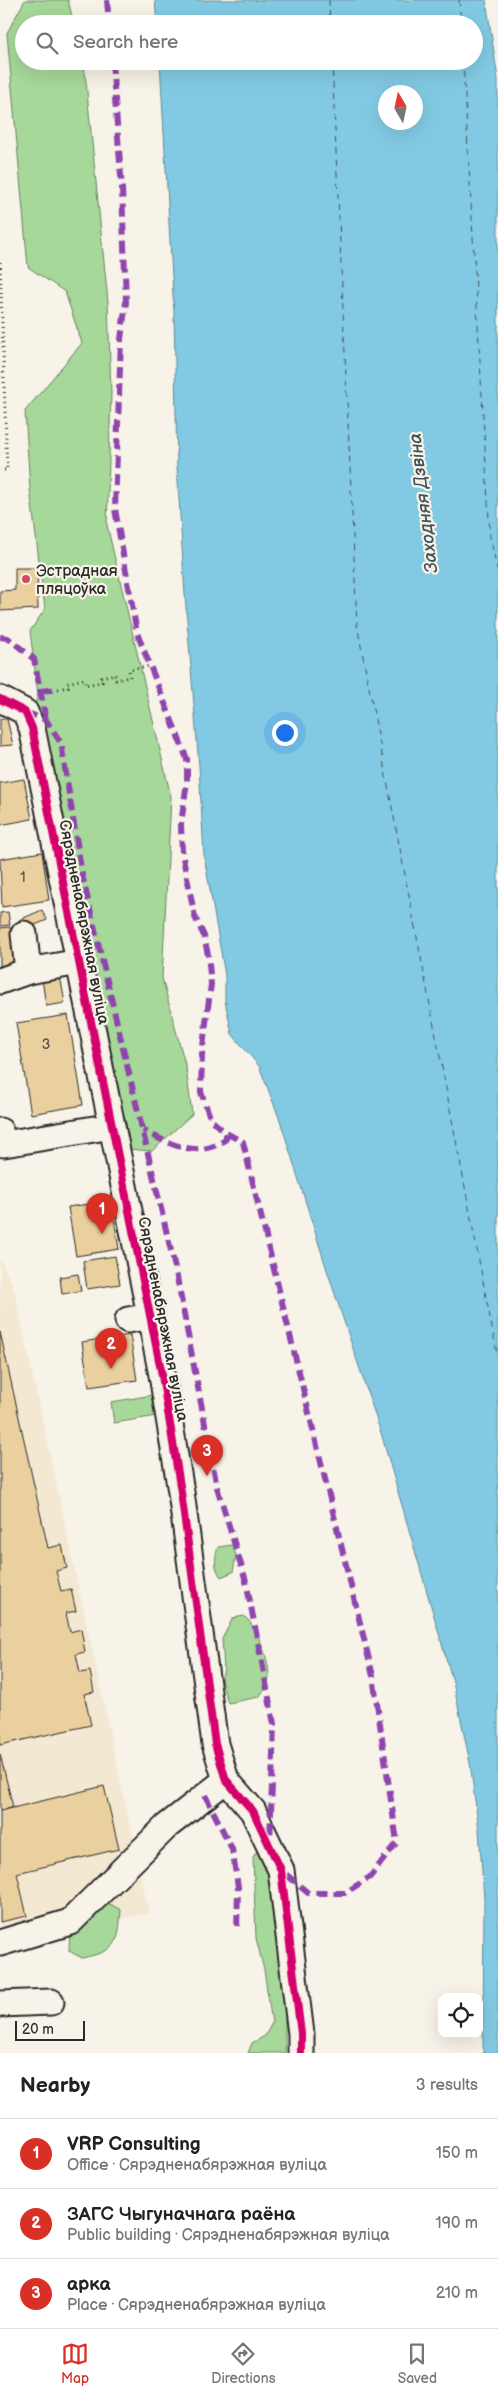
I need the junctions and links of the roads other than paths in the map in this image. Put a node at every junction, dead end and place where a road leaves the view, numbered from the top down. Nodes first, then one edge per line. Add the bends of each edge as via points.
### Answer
1 (0, 699) edge
2 (24, 934) dead end
3 (80, 962) junction
4 (28, 971) junction
5 (0, 981) edge
6 (112, 1126) junction
7 (0, 1131) edge
8 (226, 1780) junction
9 (0, 1943) edge
10 (51, 2002) dead end
11 (0, 2004) edge
12 (301, 2053) edge

1 - 3 street, Сярэдненабярэжная вуліца via 25,712 32,728
2 - 4 street
3 - 4 street
3 - 6 street, Сярэдненабярэжная вуліца
4 - 5 street
6 - 7 street via 4,1144
6 - 8 street, Сярэдненабярэжная вуліца via 139,1318 180,1492 215,1744
8 - 9 street via 167,1826 70,1922
8 - 12 street, Сярэдненабярэжная вуліца via 253,1811 280,1870
10 - 11 street

